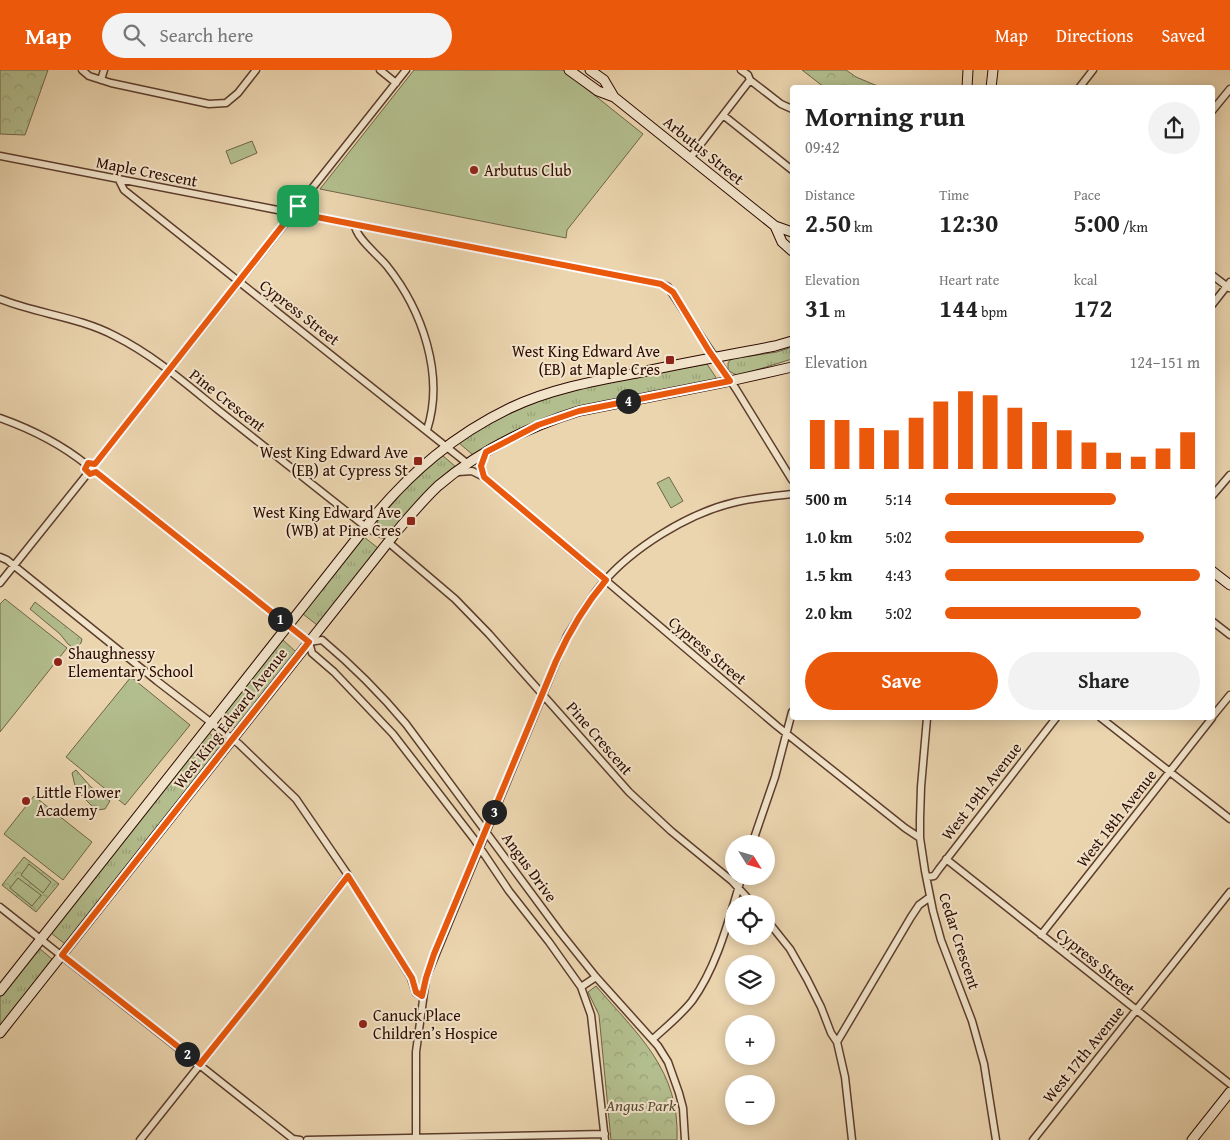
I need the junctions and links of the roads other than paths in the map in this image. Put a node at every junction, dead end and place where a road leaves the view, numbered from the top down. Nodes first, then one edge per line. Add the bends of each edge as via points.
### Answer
1 (82, 70) edge
2 (104, 70) edge
3 (256, 70) edge
4 (380, 70) edge
5 (406, 70) edge
6 (570, 70) edge
7 (590, 70) edge
8 (741, 70) edge
9 (968, 70) edge
10 (993, 70) edge
11 (1093, 70) edge
12 (101, 80) junction
13 (750, 80) junction
14 (396, 83) junction
15 (967, 85) edge
16 (991, 85) edge
17 (1081, 85) edge
18 (1230, 89) edge
19 (614, 97) junction
20 (1215, 107) edge
21 (790, 108) edge
22 (723, 115) junction
23 (0, 157) edge
24 (690, 158) junction
25 (790, 168) edge
26 (120, 180) junction
27 (298, 206) junction
28 (289, 214) junction
29 (301, 214) junction
30 (355, 225) junction
31 (775, 226) junction
32 (790, 231) edge
33 (790, 249) edge
34 (1215, 277) edge
35 (239, 281) junction
36 (1229, 286) edge
37 (0, 299) edge
38 (1215, 302) edge
39 (790, 342) edge
40 (714, 357) junction
41 (790, 366) edge
42 (168, 370) junction
43 (730, 381) junction
44 (0, 418) edge
45 (426, 430) junction
46 (446, 446) junction
47 (486, 452) junction
48 (95, 464) junction
49 (468, 464) junction
50 (87, 465) junction
51 (96, 472) junction
52 (88, 473) junction
53 (455, 473) junction
54 (1230, 474) edge
55 (484, 477) junction
56 (790, 477) edge
57 (1215, 492) edge
58 (790, 494) edge
59 (366, 527) junction
60 (397, 531) junction
61 (388, 542) junction
62 (0, 557) edge
63 (14, 566) junction
64 (1215, 573) edge
65 (606, 580) junction
66 (0, 583) edge
67 (1230, 585) edge
68 (1215, 623) edge
69 (289, 626) junction
70 (1230, 635) edge
71 (309, 642) junction
72 (543, 693) junction
73 (1230, 695) edge
74 (1215, 713) edge
75 (790, 720) edge
76 (927, 720) edge
77 (1054, 720) edge
78 (1104, 720) edge
79 (1210, 720) edge
80 (211, 723) junction
81 (787, 734) junction
82 (233, 740) junction
83 (1170, 772) junction
84 (1230, 819) edge
85 (486, 831) junction
86 (755, 835) edge
87 (920, 838) junction
88 (479, 846) junction
89 (946, 859) junction
90 (348, 876) junction
91 (926, 877) junction
92 (739, 885) edge
93 (738, 888) junction
94 (1230, 892) edge
95 (745, 895) edge
96 (930, 897) junction
97 (0, 907) edge
98 (775, 930) edge
99 (1040, 934) junction
100 (41, 939) junction
101 (62, 955) junction
102 (596, 976) junction
103 (581, 987) junction
104 (0, 991) edge
105 (422, 996) junction
106 (1136, 1011) junction
107 (0, 1033) edge
108 (653, 1039) junction
109 (837, 1042) junction
110 (200, 1064) junction
111 (1230, 1091) edge
112 (605, 1137) edge
113 (416, 1138) edge
114 (140, 1140) edge
115 (295, 1140) edge
116 (307, 1140) edge
117 (686, 1140) edge
118 (852, 1140) edge
119 (996, 1140) edge
120 (1033, 1140) edge
121 (1192, 1140) edge

1 - 12 street
2 - 12 street
3 - 12 street via 226,103 209,104
4 - 14 street
5 - 14 street
6 - 19 main road, Arbutus Street via 598,92
7 - 19 main road, Arbutus Street via 604,80
8 - 13 street
9 - 15 main road
10 - 16 main road
11 - 17 street
13 - 21 street
13 - 22 street
14 - 27 street
18 - 20 street
19 - 24 main road, Arbutus Street
22 - 24 street
22 - 25 street
23 - 26 street, Maple Crescent
24 - 31 main road, Arbutus Street
26 - 28 street, Maple Crescent
26 - 35 street, Cypress Street via 124,190
27 - 28 street via 292,206
27 - 29 street
28 - 29 street via 296,218
28 - 35 street
29 - 30 street
30 - 40 street via 661,284 673,292
30 - 45 street via 358,234 388,266 420,321 432,378 433,398
31 - 32 main road, Arbutus Street
31 - 33 main road, Arbutus Street via 782,242
34 - 36 street
35 - 42 street
35 - 45 street, Cypress Street
36 - 38 street
37 - 42 street, Pine Crescent via 88,324 116,336
39 - 40 main road, West King Edward Avenue
40 - 43 street
40 - 46 main road, West King Edward Avenue via 572,385 499,413
41 - 43 main road, West King Edward Avenue
42 - 48 street
42 - 59 street, Pine Crescent
43 - 47 main road, West King Edward Avenue via 579,411 538,425
43 - 56 street
44 - 50 street via 56,443
45 - 46 street, Cypress Street
46 - 49 street, Cypress Street
46 - 59 main road, West King Edward Avenue via 413,473
47 - 49 main road, West King Edward Avenue
47 - 55 street via 481,466
48 - 50 street via 90,462
48 - 51 street
49 - 53 main road, West King Edward Avenue
50 - 52 street
51 - 52 street
51 - 69 street, Angus Drive
52 - 63 street
53 - 55 street, Cypress Street via 472,471
53 - 60 main road, West King Edward Avenue
54 - 57 street
55 - 65 street, Cypress Street
58 - 65 street via 734,502 708,511 666,531 634,552
59 - 60 street, Pine Crescent via 384,534
59 - 69 main road, West King Edward Avenue
60 - 61 main road, West King Edward Avenue
61 - 71 main road, West King Edward Avenue
61 - 72 street, Pine Crescent via 455,599
62 - 63 street
63 - 66 street
63 - 80 street
64 - 67 main road
65 - 72 street via 567,636
65 - 81 street, Cypress Street
68 - 70 street
69 - 71 street, Angus Drive
69 - 80 main road, West King Edward Avenue
71 - 82 main road, West King Edward Avenue
71 - 85 street, Angus Drive via 322,640 380,694
71 - 88 street, Angus Drive via 312,653 394,734
72 - 85 street
72 - 93 street, Pine Crescent via 629,792
73 - 74 street, West 18th Avenue
75 - 81 street
76 - 87 street, Cedar Crescent
77 - 89 street, West 19th Avenue
78 - 83 street
79 - 83 street, West 18th Avenue
80 - 82 street
80 - 100 main road, West King Edward Avenue
81 - 86 street
81 - 87 street, Cypress Street
82 - 90 street via 296,799
82 - 101 main road, West King Edward Avenue
83 - 84 street
83 - 99 street, West 18th Avenue
85 - 88 street
85 - 102 street, Angus Drive
87 - 91 street, Cedar Crescent
88 - 103 street, Angus Drive
88 - 105 street via 434,954
89 - 91 street, West 19th Avenue via 934,876
89 - 99 street, Cypress Street
90 - 105 street via 412,978 416,992
90 - 110 street
91 - 96 street, Cedar Crescent
92 - 93 street
93 - 95 street, Pine Crescent
93 - 108 street via 704,983 690,1003
94 - 106 street, West 17th Avenue
96 - 109 street via 911,917
96 - 119 street, Cedar Crescent via 984,1064
97 - 100 street
98 - 109 street via 790,949
99 - 106 street, Cypress Street
100 - 101 street
100 - 104 main road, West King Edward Avenue
101 - 107 main road, West King Edward Avenue
101 - 110 street
102 - 103 street
102 - 108 street, Angus Drive
103 - 112 street, Angus Drive via 591,1015
105 - 113 street via 416,1052
106 - 111 street, Cypress Street
106 - 120 street, West 17th Avenue
108 - 117 street, Angus Drive via 668,1062 679,1093
109 - 118 street via 845,1077
110 - 114 street
110 - 115 street
111 - 121 main road
112 - 113 street
113 - 116 street

